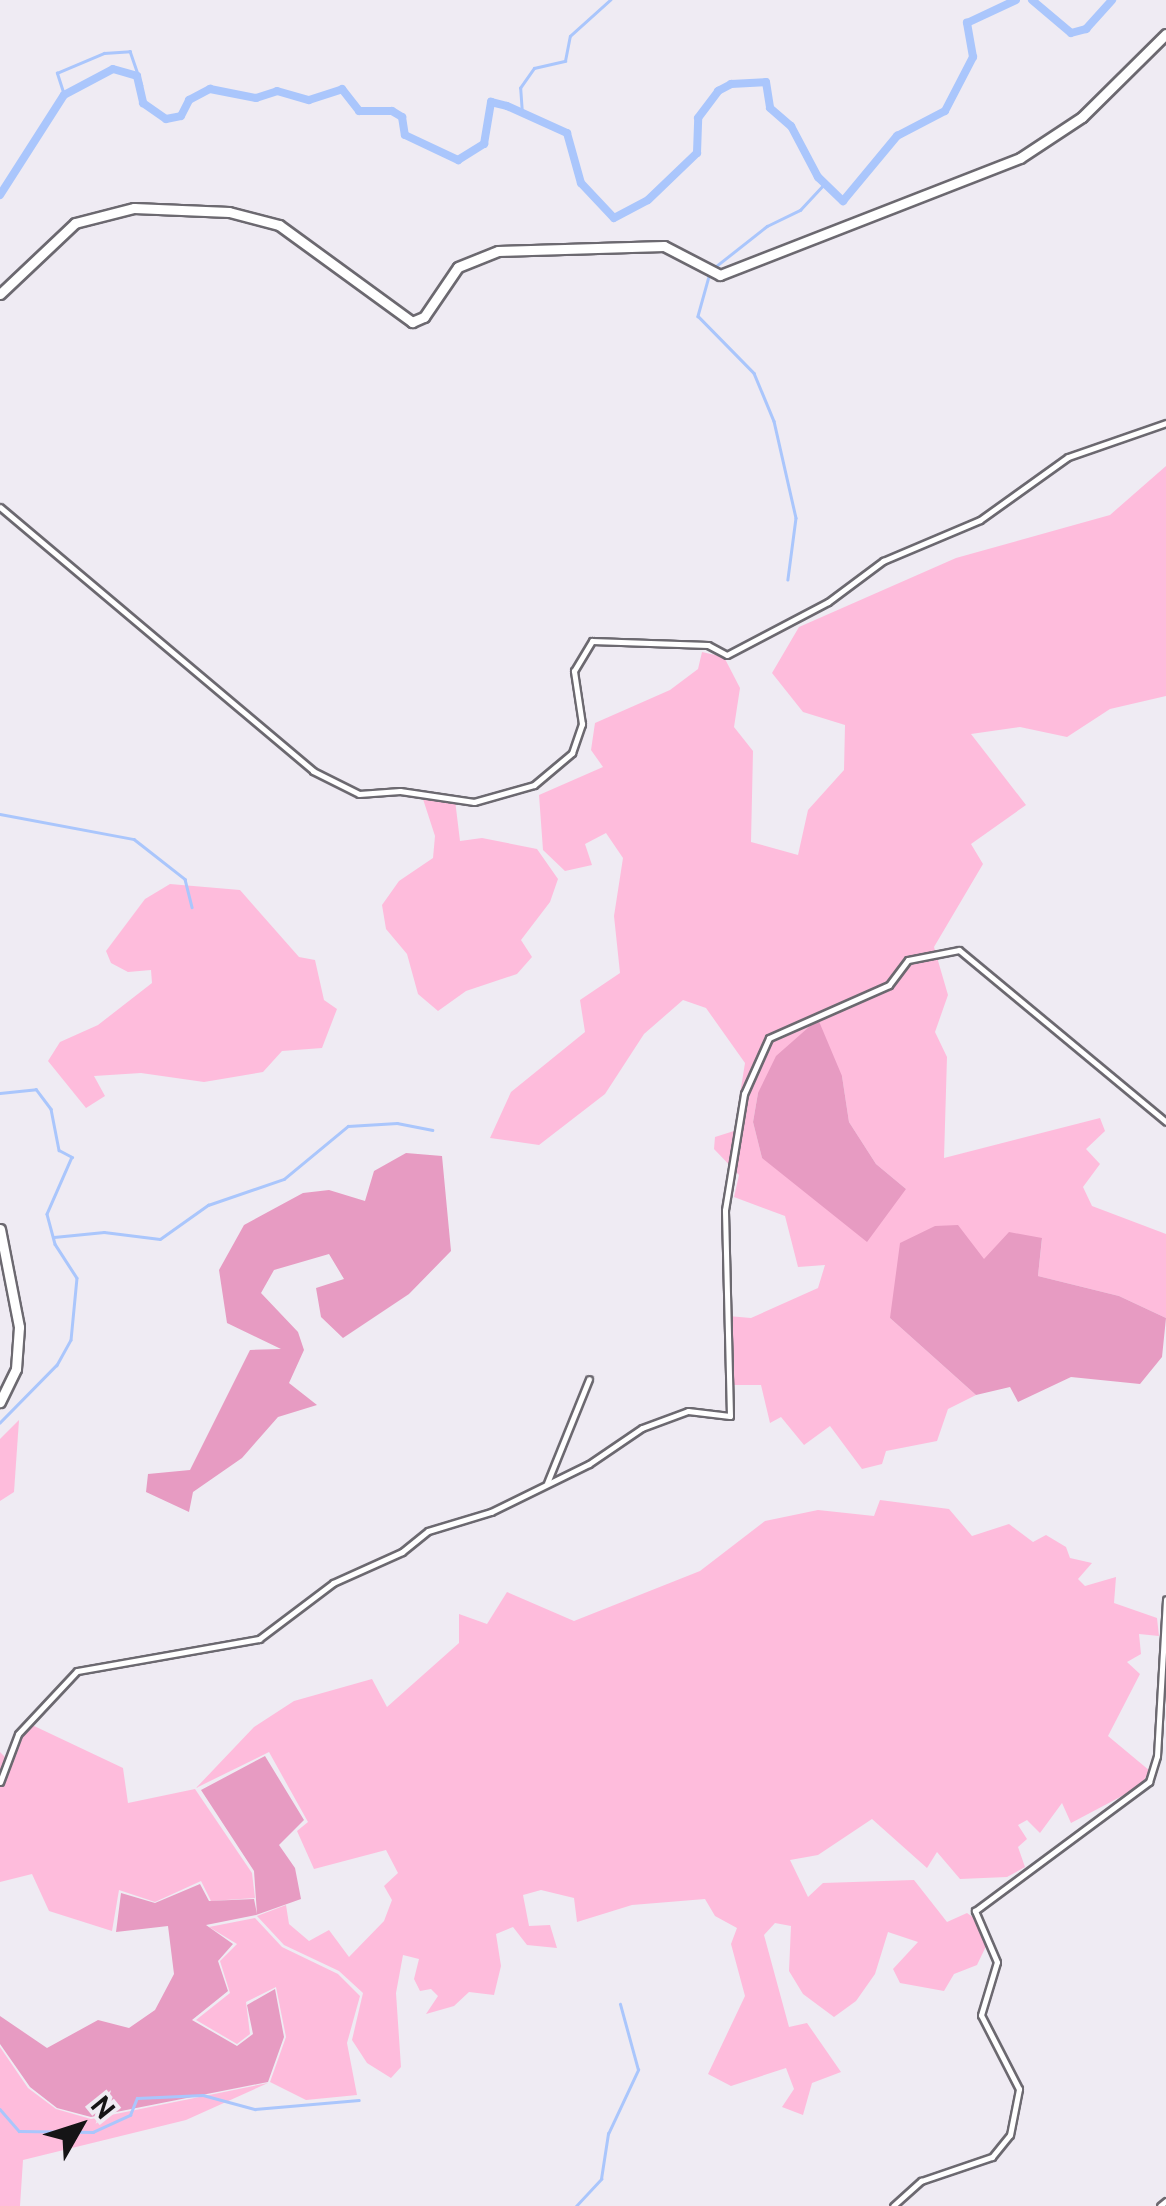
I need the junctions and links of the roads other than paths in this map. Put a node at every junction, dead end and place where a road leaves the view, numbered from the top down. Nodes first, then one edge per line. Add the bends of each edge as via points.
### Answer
1 (1166, 34) edge
2 (0, 294) edge
3 (1166, 423) edge
4 (0, 507) edge
5 (1166, 1122) edge
6 (0, 1229) edge
7 (589, 1379) dead end
8 (0, 1402) edge
9 (547, 1483) junction
10 (1166, 1599) edge
11 (0, 1782) edge
12 (893, 2206) edge

1 - 2 street via 1082,117 1020,158 720,275 664,246 498,251 458,267 424,317 412,322 279,224 228,212 134,208 75,223
3 - 4 street via 1068,456 980,520 883,561 828,602 727,655 708,645 592,641 574,671 582,724 572,753 534,785 474,802 400,791 359,794 313,771
5 - 9 street via 959,950 908,960 889,985 770,1038 744,1094 725,1210 730,1416 688,1411 642,1428
6 - 8 street via 19,1327 16,1370
7 - 9 street
9 - 11 street via 491,1512 416,1538 402,1552 334,1583 259,1639 77,1671 18,1734
10 - 12 street via 1150,1782 975,1911 997,1962 981,2015 1019,2090 1010,2135 992,2157 928,2177

